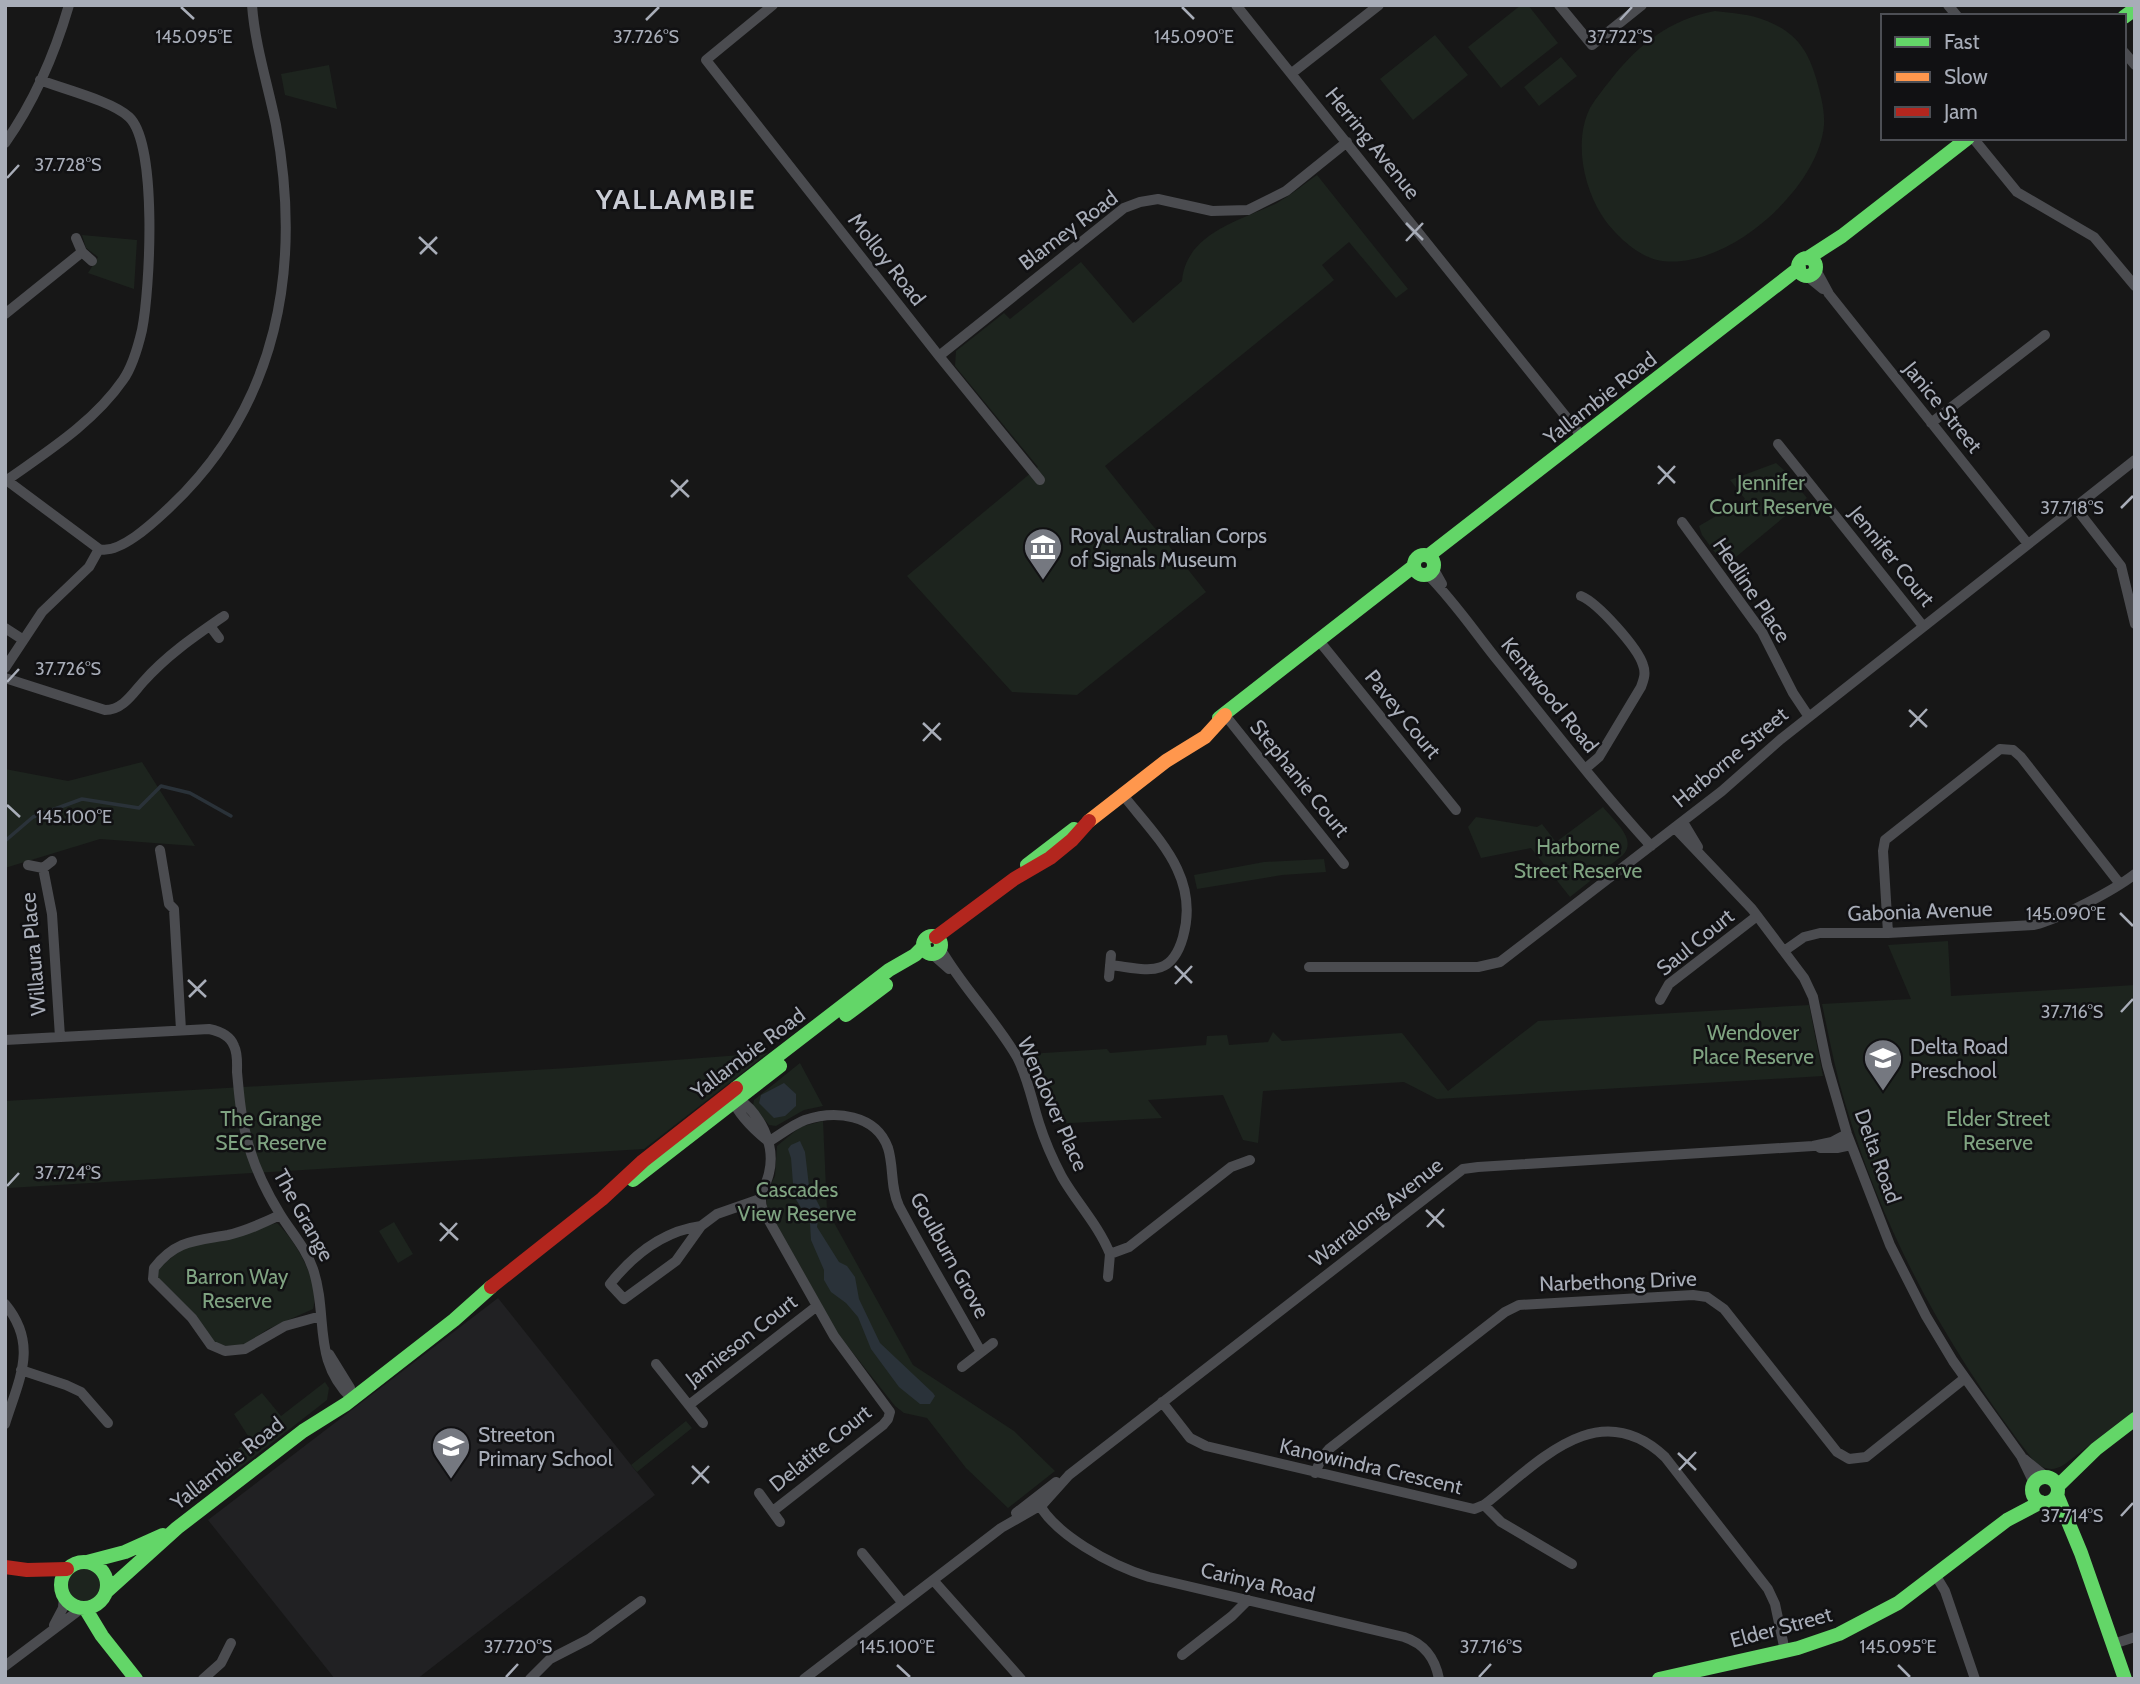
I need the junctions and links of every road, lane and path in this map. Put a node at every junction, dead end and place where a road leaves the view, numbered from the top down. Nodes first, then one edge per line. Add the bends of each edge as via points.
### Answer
1 (69, 5) edge
2 (251, 5) edge
3 (773, 5) edge
4 (1236, 5) edge
5 (1379, 5) edge
6 (1559, 5) edge
7 (1642, 5) edge
8 (1292, 73) junction
9 (40, 80) junction
10 (1965, 140) edge
11 (1975, 140) edge
12 (1347, 142) junction
13 (5, 143) edge
14 (76, 238) dead end
15 (82, 251) junction
16 (92, 261) dead end
17 (1808, 269) junction
18 (2135, 286) edge
19 (5, 314) edge
20 (2045, 335) dead end
21 (939, 356) junction
22 (1931, 422) junction
23 (1583, 438) junction
24 (1778, 444) dead end
25 (2135, 460) edge
26 (6, 480) edge
27 (1040, 480) dead end
28 (2075, 506) junction
29 (1682, 522) dead end
30 (2028, 544) junction
31 (99, 549) junction
32 (1426, 567) junction
33 (1581, 596) dead end
34 (224, 616) dead end
35 (2135, 624) edge
36 (210, 626) junction
37 (1923, 626) junction
38 (5, 628) edge
39 (219, 638) dead end
40 (22, 639) junction
41 (1320, 642) junction
42 (5, 668) edge
43 (5, 678) edge
44 (1225, 715) junction
45 (1810, 716) junction
46 (1585, 769) junction
47 (1123, 795) junction
48 (1455, 810) dead end
49 (1679, 825) junction
50 (1647, 849) junction
51 (160, 850) dead end
52 (52, 860) dead end
53 (1344, 864) dead end
54 (28, 865) dead end
55 (43, 868) junction
56 (2135, 874) edge
57 (2120, 884) junction
58 (1757, 916) junction
59 (1888, 933) junction
60 (934, 947) junction
61 (1784, 951) junction
62 (1308, 967) dead end
63 (1109, 977) dead end
64 (1660, 1000) dead end
65 (181, 1030) junction
66 (60, 1037) junction
67 (5, 1040) edge
68 (734, 1098) junction
69 (1849, 1139) junction
70 (768, 1142) junction
71 (1250, 1160) dead end
72 (760, 1199) junction
73 (280, 1214) junction
74 (701, 1226) junction
75 (1110, 1254) junction
76 (1108, 1277) dead end
77 (5, 1304) edge
78 (817, 1306) junction
79 (321, 1316) junction
80 (993, 1343) dead end
81 (981, 1352) junction
82 (656, 1364) dead end
83 (962, 1367) dead end
84 (21, 1370) junction
85 (1965, 1378) junction
86 (349, 1393) junction
87 (1162, 1402) junction
88 (689, 1405) junction
89 (2135, 1419) edge
90 (108, 1423) dead end
91 (703, 1423) dead end
92 (5, 1424) edge
93 (1315, 1473) junction
94 (2046, 1489) junction
95 (759, 1493) dead end
96 (1040, 1503) junction
97 (1484, 1505) junction
98 (773, 1511) junction
99 (780, 1522) dead end
100 (177, 1528) junction
101 (863, 1553) dead end
102 (86, 1562) junction
103 (1572, 1564) dead end
104 (5, 1567) edge
105 (67, 1569) junction
106 (27, 1570) junction
107 (1936, 1576) junction
108 (933, 1580) junction
109 (63, 1591) junction
110 (105, 1594) junction
111 (1248, 1600) junction
112 (641, 1601) dead end
113 (902, 1602) junction
114 (83, 1608) junction
115 (49, 1631) junction
116 (2135, 1637) edge
117 (231, 1643) dead end
118 (2113, 1644) junction
119 (112, 1648) junction
120 (1785, 1651) junction
121 (1182, 1655) dead end
122 (5, 1666) edge
123 (136, 1679) edge
124 (203, 1679) edge
125 (530, 1679) edge
126 (804, 1679) edge
127 (1021, 1679) edge
128 (1439, 1679) edge
129 (1659, 1679) edge
130 (1975, 1679) edge
131 (2125, 1679) edge

1 - 9 street
2 - 31 street via 285,186 286,252 278,314 260,376 236,425 211,461 148,525 116,548
3 - 21 street, Molloy Road via 706,60
4 - 8 street, Herring Avenue
5 - 8 street
6 - 7 street via 1591,45
8 - 12 street, Herring Avenue
9 - 13 street
9 - 26 street via 116,108 140,134 148,208 144,313 131,365 114,392
10 - 17 street, Yallambie Road via 1842,236
11 - 18 street via 2017,192 2094,237
12 - 21 street, Blamey Road via 1286,191 1248,210 1202,209 1158,198 1124,208
12 - 23 street, Herring Avenue
14 - 15 street
15 - 16 street
15 - 19 street
17 - 22 street, Janice Street
17 - 23 street, Yallambie Road via 1769,293
20 - 22 street
21 - 27 street, Molloy Road
22 - 30 street, Janice Street
23 - 32 street, Yallambie Road via 1456,536
24 - 37 street, Jennifer Court
25 - 28 street, Harborne Street
26 - 31 street
28 - 30 street, Harborne Street
28 - 35 street via 2121,566
29 - 45 street, Hedline Place via 1762,632
30 - 37 street, Harborne Street
31 - 40 street via 93,563 56,597
32 - 41 street, Yallambie Road via 1384,592
32 - 46 street, Kentwood Road
33 - 46 street via 1597,605 1630,645 1642,661 1644,676 1603,751
34 - 36 street
36 - 39 street
36 - 43 street via 173,652 113,709
37 - 45 street, Harborne Street
38 - 40 street
40 - 42 street
41 - 44 street, Yallambie Road
41 - 48 street, Pavey Court
44 - 47 street, Yallambie Road via 1184,741
44 - 53 street, Stephanie Court
45 - 49 street, Harborne Street
46 - 50 street, Kentwood Road
47 - 60 street, Yallambie Road via 1040,853
47 - 63 street via 1176,864 1185,888 1187,920 1176,956 1168,965 1150,970 1111,960
49 - 50 street, Harborne Street
49 - 58 street, Delta Road
50 - 62 street, Harborne Street via 1493,965
51 - 65 street via 169,905 174,909
52 - 55 street, Willaura Place
54 - 55 street, Willaura Place
55 - 66 street, Willaura Place via 52,914
56 - 57 street, Gabonia Avenue
57 - 59 street, Gabonia Avenue via 2034,925
57 - 59 street via 2021,757 2013,750 2000,750 1885,840
58 - 61 street, Delta Road
58 - 64 street, Saul Court via 1669,984
59 - 61 street, Gabonia Avenue via 1812,934
60 - 68 street, Yallambie Road
60 - 75 street, Wendover Place via 1017,1058 1052,1156
61 - 69 street, Delta Road via 1813,997
65 - 66 street, The Grange
65 - 73 street, The Grange via 216,1030 232,1042 248,1146
66 - 67 street, The Grange
68 - 70 street via 761,1124
68 - 86 street, Yallambie Road via 649,1168 601,1199 503,1276 468,1309
69 - 85 street, Delta Road via 1895,1255
69 - 87 street, Warralong Avenue via 1813,1146 1463,1169
70 - 72 street via 770,1169
70 - 81 street, Goulburn Grove via 815,1118 857,1118 876,1128 889,1152 896,1200
71 - 75 street via 1231,1167 1129,1247
72 - 74 street via 717,1214
72 - 78 street
73 - 79 street, The Grange via 312,1266
73 - 79 street via 241,1231 178,1247 154,1268 153,1279 211,1345 225,1351 245,1349 285,1326
74 - 74 street via 676,1261 624,1299 611,1284 652,1244
75 - 76 street
77 - 84 street via 23,1335
78 - 88 street, Jamieson Court
78 - 98 street, Delatite Court via 890,1415
79 - 86 street, The Grange via 329,1369
80 - 81 street, Goulburn Grove
81 - 83 street, Goulburn Grove
82 - 88 street, Jamieson Court
84 - 90 street via 81,1392
84 - 92 street
85 - 93 street, Narbethong Drive via 1866,1457 1849,1460 1837,1452 1724,1309 1707,1297 1693,1294 1525,1305 1505,1312 1329,1449
85 - 94 street, Delta Road
86 - 100 street, Yallambie Road
87 - 93 street, Kanowindra Crescent via 1199,1444
87 - 96 street, Warralong Avenue via 1053,1484
88 - 91 street, Jamieson Court
89 - 94 street, Elder Street
93 - 97 street, Kanowindra Crescent via 1460,1506
94 - 107 street, Elder Street
94 - 118 street, Delta Road via 2081,1553
95 - 98 street, Delatite Court
96 - 108 street, Warralong Avenue via 1014,1514
96 - 111 street, Carinya Road via 1093,1552 1121,1567
97 - 103 street via 1501,1522
97 - 120 street, Kanowindra Crescent via 1574,1437 1610,1430 1643,1439 1671,1464 1768,1589
98 - 99 street, Delatite Court
100 - 102 street, Yallambie Road via 125,1552
100 - 110 street, Yallambie Road
101 - 113 street
102 - 105 street
102 - 110 street via 103,1572
104 - 106 street
105 - 106 street
105 - 109 street
106 - 109 street
107 - 120 street, Elder Street via 1858,1625
107 - 130 street
108 - 113 street, Warralong Avenue
108 - 127 street
109 - 114 street via 75,1606
109 - 115 street via 59,1617
110 - 114 street via 96,1604
110 - 119 street via 103,1625
111 - 121 street
111 - 128 street, Carinya Road via 1413,1640 1431,1655
112 - 125 street via 589,1639 550,1659
113 - 126 street, Warralong Avenue
114 - 115 street
114 - 119 street
115 - 122 street
116 - 118 street
117 - 124 street via 221,1663
118 - 131 street, Delta Road
119 - 123 street
120 - 129 street, Elder Street

